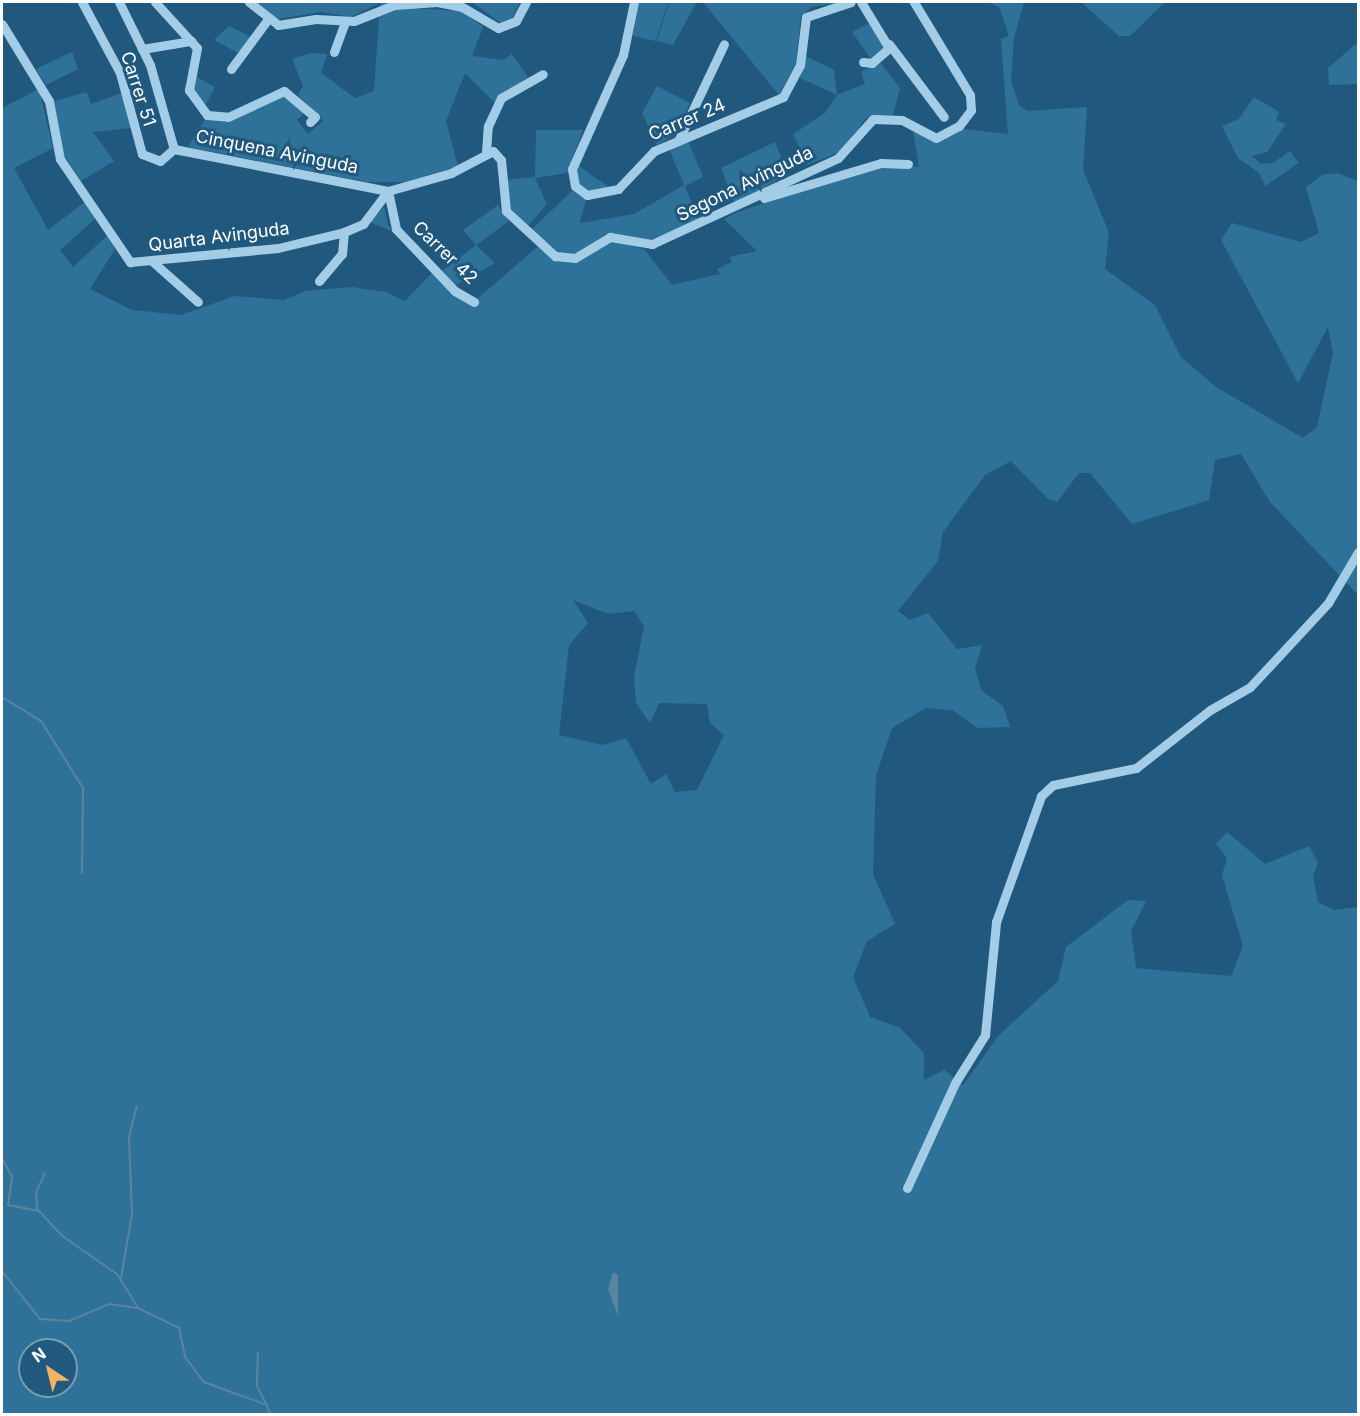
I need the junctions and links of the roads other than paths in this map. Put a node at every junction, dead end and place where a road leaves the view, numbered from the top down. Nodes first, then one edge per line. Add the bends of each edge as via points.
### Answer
1 (82, 2) edge
2 (119, 2) edge
3 (155, 2) edge
4 (249, 2) edge
5 (526, 2) edge
6 (634, 2) edge
7 (851, 2) edge
8 (861, 2) edge
9 (918, 4) edge
10 (268, 19) junction
11 (345, 21) junction
12 (2, 24) edge
13 (191, 41) junction
14 (724, 44) dead end
15 (889, 44) junction
16 (142, 49) junction
17 (334, 52) dead end
18 (863, 63) dead end
19 (231, 69) dead end
20 (543, 74) dead end
21 (944, 117) dead end
22 (310, 122) dead end
23 (678, 141) junction
24 (174, 149) junction
25 (486, 152) junction
26 (908, 164) dead end
27 (388, 191) junction
28 (753, 201) junction
29 (344, 232) junction
30 (153, 262) junction
31 (319, 281) dead end
32 (198, 302) dead end
33 (474, 303) dead end
34 (1359, 552) edge
35 (907, 1188) dead end

1 - 24 street, Carrer 51 via 120,73 142,154 157,161
2 - 16 street, Cinquena Avinguda
3 - 13 street
4 - 10 street
5 - 11 street via 505,28 437,2 394,5
6 - 23 street, Carrer 24 via 623,54 586,132 572,180 584,194 606,195 648,155
7 - 23 street, Carrer 24 via 806,17 800,65 783,97
8 - 15 street
9 - 28 street, Segona Avinguda via 968,88 972,103 965,118 936,138 902,120 873,119 848,152
10 - 11 street via 278,25
10 - 19 street
11 - 17 street
12 - 30 street, Quarta Avinguda via 49,101 62,162 126,259
13 - 16 street
13 - 22 street via 197,52 189,90 207,115 228,117 284,91 315,117
14 - 23 street
15 - 18 street via 885,56
15 - 21 street
16 - 24 street, Cinquena Avinguda
20 - 25 street via 501,98 487,129
24 - 27 street, Cinquena Avinguda
25 - 27 street via 467,167
25 - 28 street, Segona Avinguda via 496,152 501,160 508,214 563,259 581,256 610,237 658,243
26 - 28 street via 881,163
27 - 29 street, Quarta Avinguda via 363,224
27 - 33 street, Carrer 42 via 396,229 455,291
29 - 30 street, Quarta Avinguda via 278,248 214,251
29 - 31 street via 342,254
30 - 32 street
34 - 35 street via 1328,603 1258,681 1210,710 1130,771 1047,788 994,929 986,1035 952,1089

